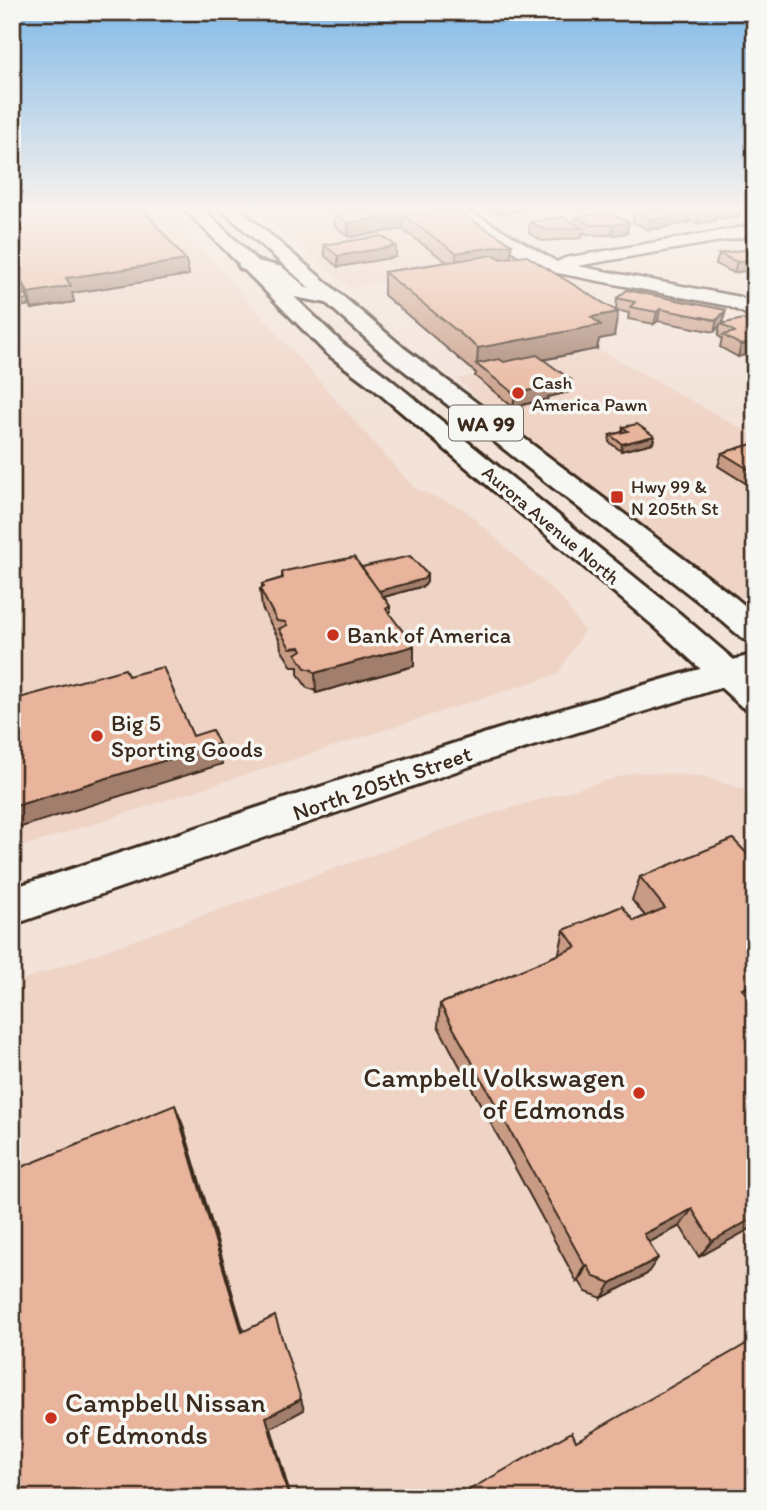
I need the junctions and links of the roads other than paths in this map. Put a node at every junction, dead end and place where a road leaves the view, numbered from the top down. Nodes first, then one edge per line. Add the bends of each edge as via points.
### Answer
1 (261, 277) edge
2 (283, 277) edge
3 (308, 277) edge
4 (609, 277) edge
5 (755, 297) edge
6 (332, 298) junction
7 (733, 301) junction
8 (755, 312) edge
9 (755, 632) edge
10 (740, 669) edge
11 (755, 698) edge
12 (12, 907) edge

1 - 10 main road, Aurora Avenue North / WA 99 via 334,348 667,620
2 - 6 main road via 301,293
3 - 6 main road, Aurora Avenue North / WA 99
4 - 7 street
5 - 7 street
6 - 9 main road, Aurora Avenue North / WA 99 via 396,353
7 - 8 street
10 - 11 main road, WA 99
10 - 12 main road, North 205th Street via 471,753

